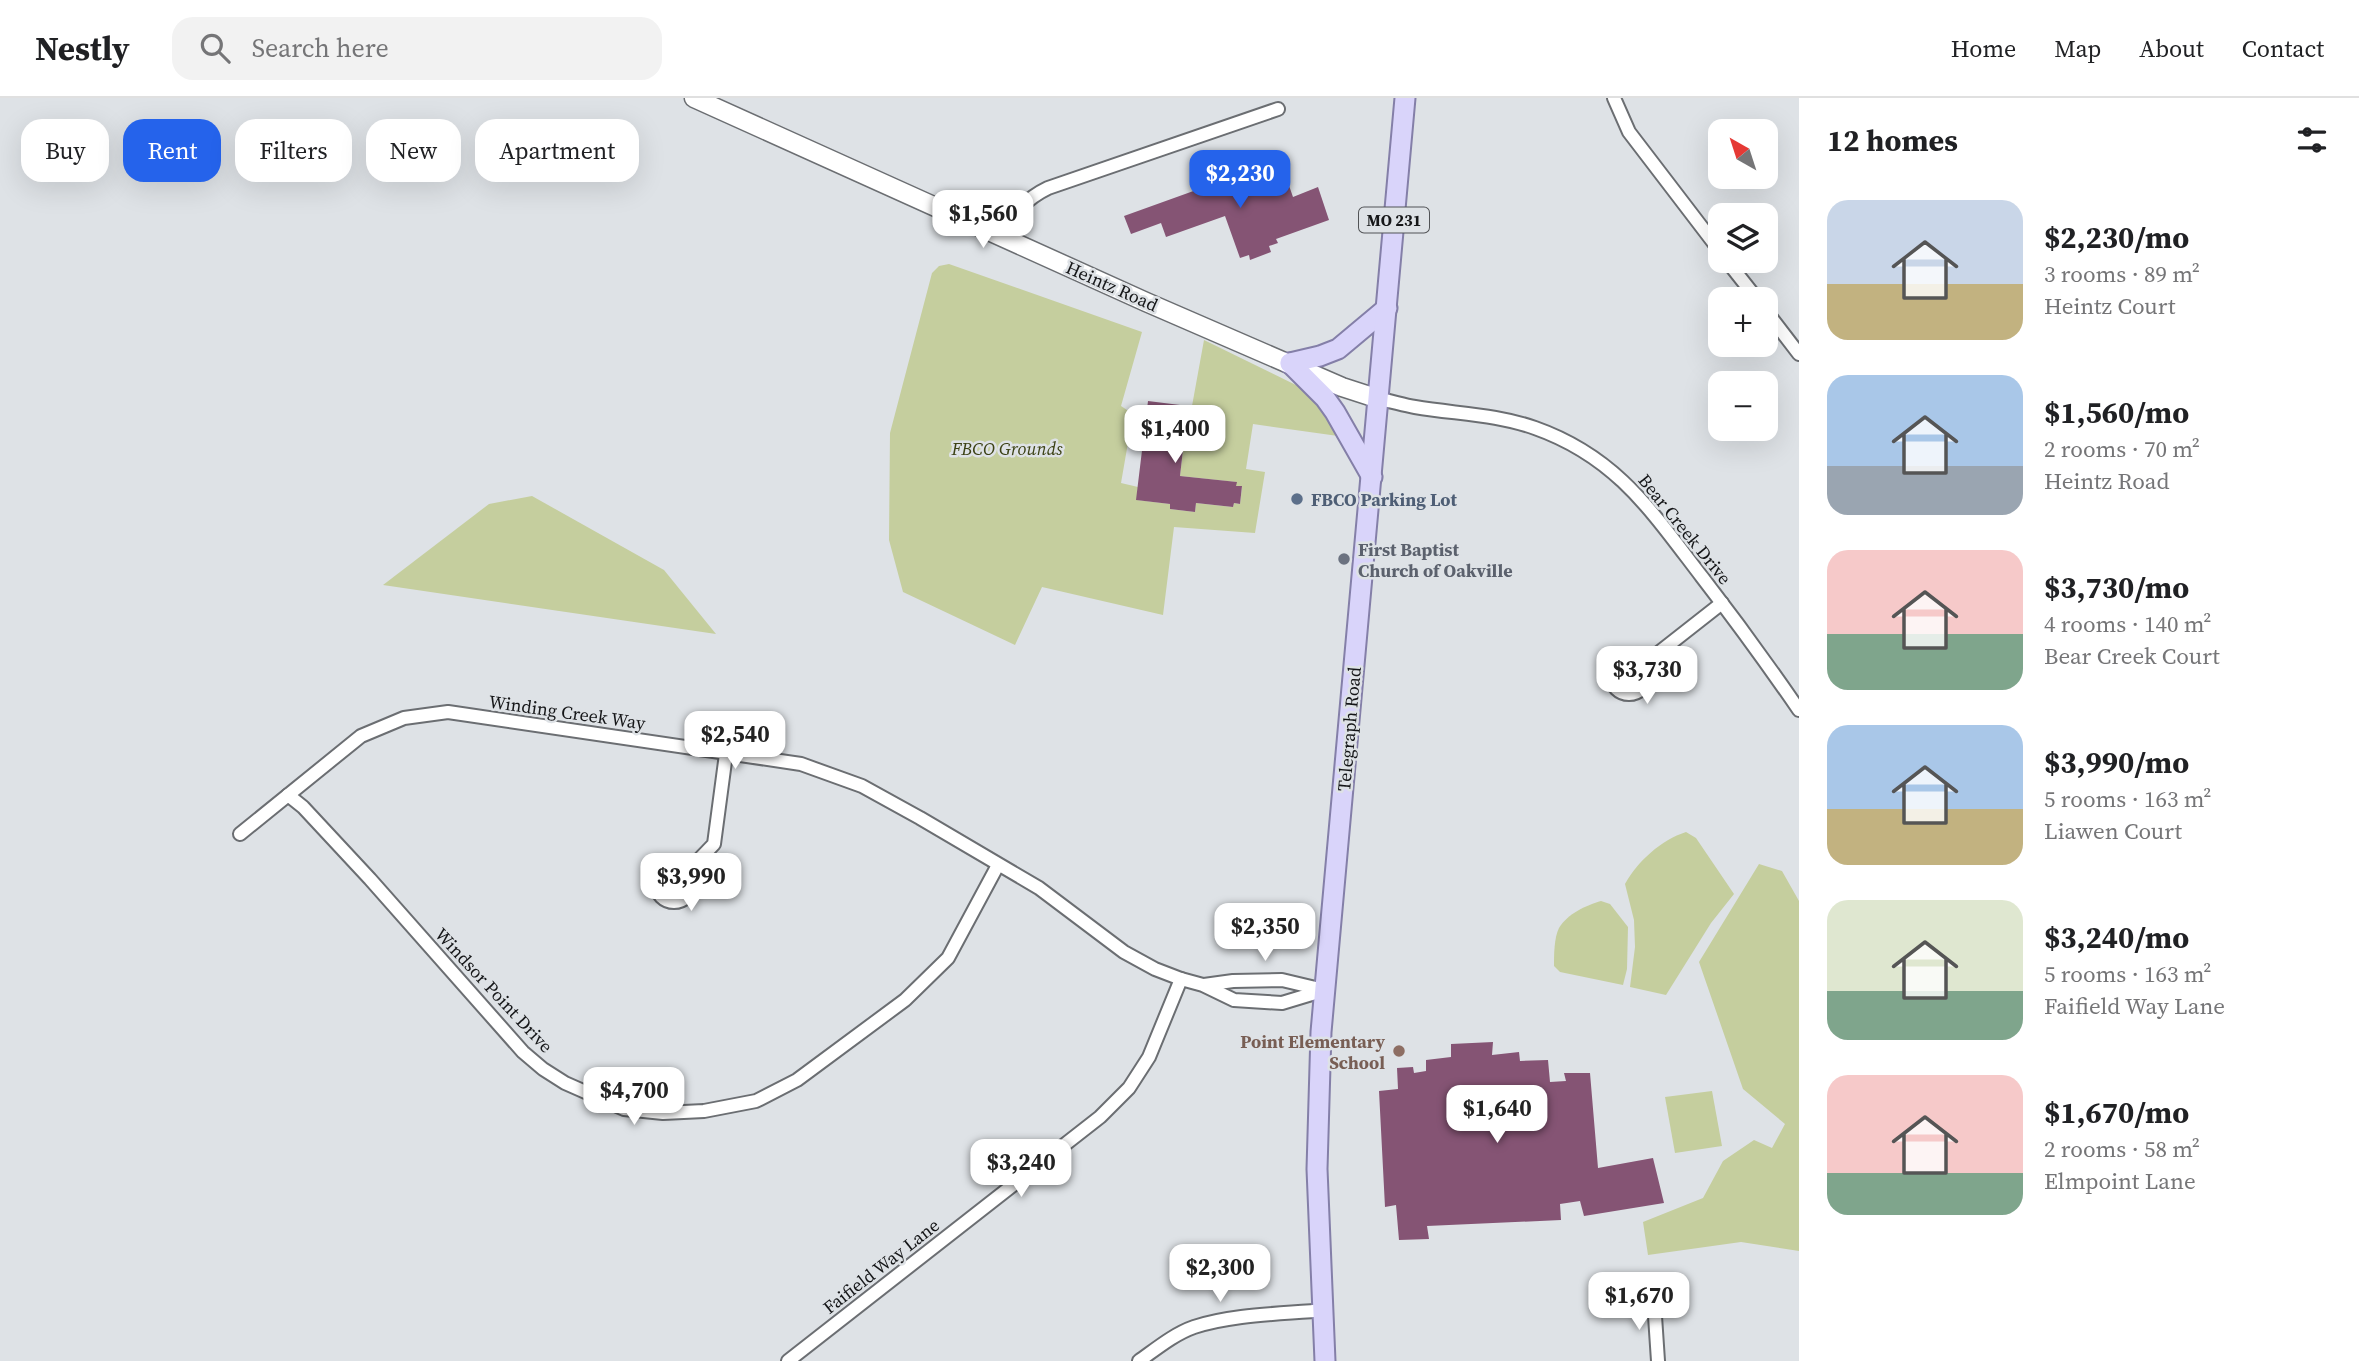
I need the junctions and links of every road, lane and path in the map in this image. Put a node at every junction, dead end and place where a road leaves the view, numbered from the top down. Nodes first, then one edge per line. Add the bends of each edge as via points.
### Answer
1 (694, 98) edge
2 (1405, 98) edge
3 (1614, 98) edge
4 (1278, 110) dead end
5 (1708, 235) edge
6 (1002, 237) junction
7 (1736, 273) edge
8 (1748, 287) edge
9 (1387, 307) junction
10 (1778, 327) edge
11 (1799, 354) edge
12 (1290, 363) junction
13 (1379, 398) junction
14 (1372, 477) junction
15 (1722, 603) junction
16 (1643, 665) dead end
17 (1799, 710) edge
18 (726, 754) junction
19 (288, 795) junction
20 (240, 834) dead end
21 (998, 865) junction
22 (687, 872) dead end
23 (1181, 979) junction
24 (1203, 985) junction
25 (1325, 990) junction
26 (1654, 1301) dead end
27 (1324, 1310) junction
28 (788, 1361) edge
29 (1139, 1361) edge
30 (1325, 1361) edge
31 (1658, 1361) edge

1 - 6 street, Heintz Road
2 - 9 main road, Telegraph Road / MO 231
3 - 5 street via 1629,132
4 - 6 street via 1048,188 1031,196
6 - 12 street, Heintz Road
7 - 8 street
9 - 12 main road via 1338,349
9 - 13 main road, Telegraph Road / MO 231
10 - 11 street
12 - 13 street, Heintz Road
12 - 14 main road via 1325,398
13 - 14 main road, Telegraph Road / MO 231
13 - 15 street, Bear Creek Drive via 1505,419 1591,455 1627,483
14 - 25 main road, Telegraph Road / MO 231
15 - 16 street
15 - 17 street, Bear Creek Drive
18 - 19 street, Winding Creek Way via 448,712 404,718 361,736
18 - 21 street, Winding Creek Way via 802,764 862,786
18 - 22 street via 714,844
19 - 20 street, Winding Creek Way
19 - 21 street, Windsor Point Drive via 543,1069 624,1109 663,1113 756,1101 797,1080 905,1000 948,958
21 - 23 street, Winding Creek Way via 1065,905 1124,952
23 - 24 street, Winding Creek Way
23 - 28 street, Faifield Way Lane via 1149,1057 1129,1088 1100,1117
24 - 25 street, Winding Creek Way via 1282,980
24 - 25 street, Winding Creek Way via 1234,1000 1282,1003
25 - 27 main road, Telegraph Road / MO 231 via 1317,1119
26 - 31 street
27 - 29 street via 1218,1321 1169,1340
27 - 30 main road, Telegraph Road / MO 231

